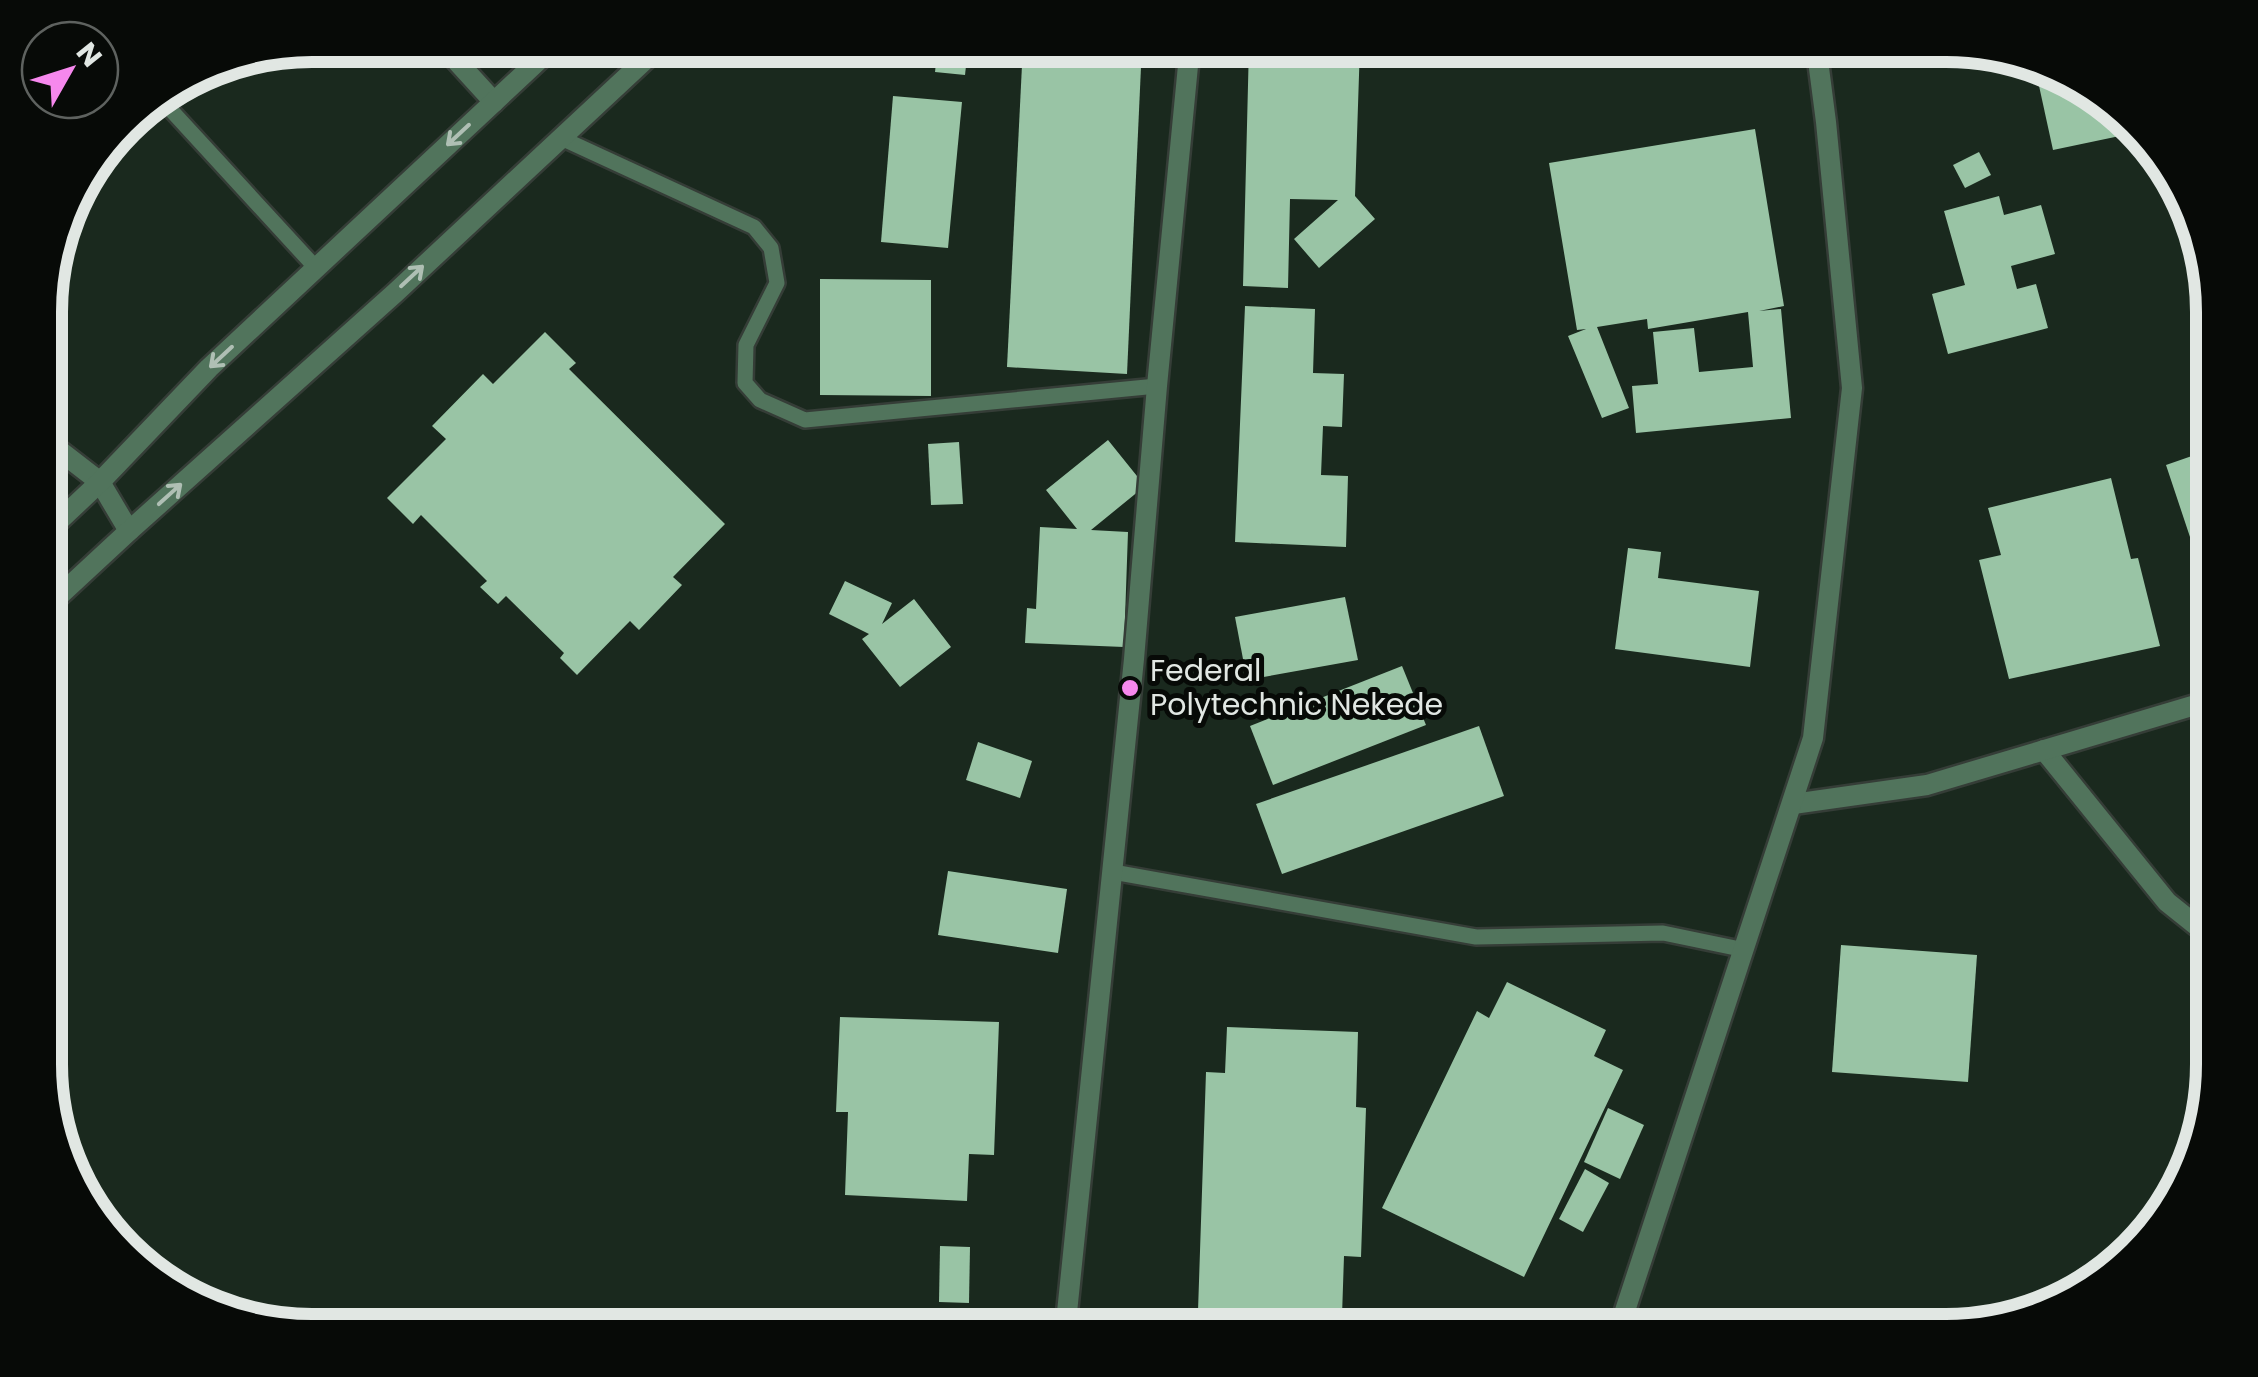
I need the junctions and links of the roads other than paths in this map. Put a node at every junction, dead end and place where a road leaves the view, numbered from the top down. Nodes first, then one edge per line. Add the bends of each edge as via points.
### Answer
1 (458, 62) edge
2 (537, 62) edge
3 (643, 62) edge
4 (1188, 62) edge
5 (1818, 62) edge
6 (494, 102) junction
7 (170, 109) dead end
8 (561, 138) junction
9 (316, 268) junction
10 (1157, 386) junction
11 (62, 453) edge
12 (100, 482) junction
13 (62, 518) edge
14 (128, 531) junction
15 (62, 593) edge
16 (2195, 705) edge
17 (2044, 750) junction
18 (1793, 804) junction
19 (1113, 872) junction
20 (2195, 924) edge
21 (1744, 950) junction
22 (1067, 1314) edge
23 (1624, 1314) edge

1 - 6 street
2 - 6 street
3 - 8 street
4 - 10 street
5 - 18 street via 1852,388 1814,738
6 -> 9 street
7 - 9 lane
8 - 10 lane via 754,227 772,248 777,283 746,345 745,384 760,400 805,420
14 -> 8 street
9 -> 12 street
10 - 19 street
11 - 12 street
12 - 13 street
12 - 14 street
14 - 15 street
16 - 17 street
17 - 18 street via 1926,784
17 - 20 street via 2167,902
18 - 21 street
19 - 21 lane via 1476,937 1663,933
19 - 22 street
21 - 23 street

